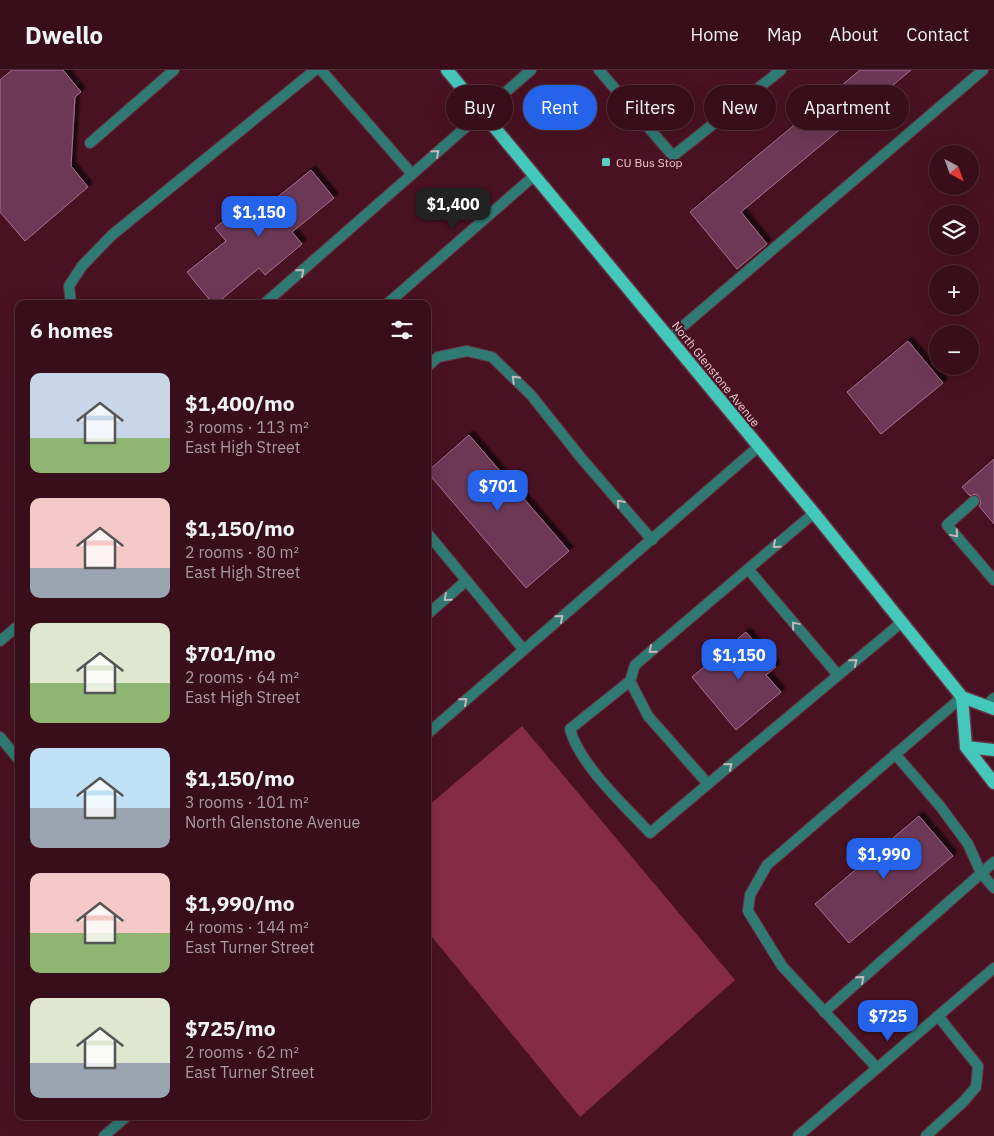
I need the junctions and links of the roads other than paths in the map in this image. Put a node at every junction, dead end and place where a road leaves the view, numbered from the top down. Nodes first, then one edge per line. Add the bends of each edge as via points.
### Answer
1 (174, 70) edge
2 (314, 70) edge
3 (321, 70) edge
4 (447, 70) edge
5 (531, 70) edge
6 (599, 70) edge
7 (781, 70) edge
8 (983, 70) edge
9 (460, 85) edge
10 (513, 85) edge
11 (462, 130) edge
12 (497, 130) edge
13 (90, 143) dead end
14 (412, 174) junction
15 (535, 175) junction
16 (71, 300) edge
17 (269, 300) edge
18 (393, 300) edge
19 (669, 338) junction
20 (431, 363) edge
21 (758, 447) junction
22 (974, 501) dead end
23 (814, 514) junction
24 (431, 538) edge
25 (652, 540) junction
26 (748, 569) junction
27 (994, 580) edge
28 (466, 581) junction
29 (431, 611) edge
30 (902, 622) junction
31 (15, 628) edge
32 (0, 641) edge
33 (523, 649) junction
34 (838, 675) junction
35 (630, 681) junction
36 (962, 697) junction
37 (992, 704) edge
38 (431, 730) edge
39 (0, 737) edge
40 (966, 747) junction
41 (994, 750) edge
42 (895, 754) junction
43 (15, 755) edge
44 (994, 783) edge
45 (708, 784) junction
46 (994, 862) edge
47 (981, 873) junction
48 (994, 888) edge
49 (994, 968) edge
50 (824, 1012) junction
51 (938, 1016) junction
52 (876, 1068) junction
53 (122, 1120) edge
54 (104, 1136) edge
55 (798, 1136) edge
56 (926, 1136) edge

1 - 13 street
2 - 16 street via 112,235 82,266 69,286
3 - 14 street
4 - 9 main road, North Glenstone Avenue
5 - 10 street
6 - 7 street via 673,156
8 - 19 street
14 -> 11 street
12 - 15 main road, North Glenstone Avenue
17 -> 14 street
15 - 18 street
15 - 19 main road, North Glenstone Avenue
19 - 21 main road, North Glenstone Avenue
25 -> 20 street via 531,395 492,357 467,351 438,357
21 - 23 main road, North Glenstone Avenue
21 - 25 street
22 -> 27 street via 947,525
23 -> 26 street
23 - 30 main road, North Glenstone Avenue
24 - 28 street
33 -> 25 street
34 -> 26 street
26 -> 35 street via 635,665
28 -> 29 street
28 - 33 street
34 -> 30 street
30 - 36 main road, North Glenstone Avenue
31 - 32 street
38 -> 33 street
45 -> 34 street
35 - 45 street via 648,716
35 - 45 street via 570,729 573,741 598,775 650,832
36 - 37 main road
36 - 40 main road
36 - 42 street
39 - 43 street
40 - 41 main road
40 - 44 main road
42 - 47 street via 968,844
42 - 50 street via 767,866 750,895 748,911 782,966
46 - 47 street
47 - 48 street
50 -> 47 street
49 - 51 street
50 - 52 street
51 - 52 street
51 - 56 street via 978,1066 976,1087
52 - 55 street
53 - 54 street

